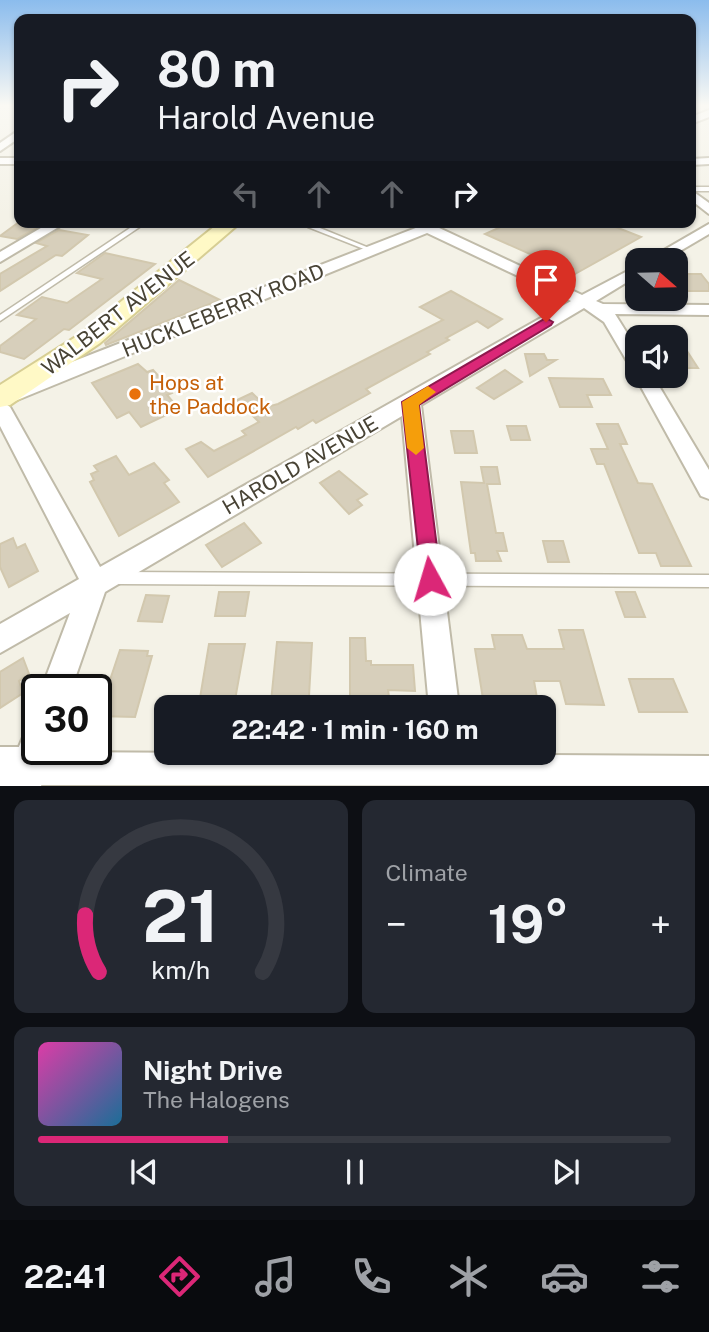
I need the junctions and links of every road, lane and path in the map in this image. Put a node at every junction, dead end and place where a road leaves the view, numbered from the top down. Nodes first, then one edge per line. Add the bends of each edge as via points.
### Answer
1 (696, 196) edge
2 (709, 210) edge
3 (51, 228) edge
4 (135, 228) edge
5 (225, 228) edge
6 (315, 228) edge
7 (432, 228) edge
8 (442, 228) edge
9 (709, 228) edge
10 (674, 248) edge
11 (371, 250) junction
12 (0, 258) edge
13 (625, 279) edge
14 (592, 305) junction
15 (709, 310) edge
16 (0, 319) edge
17 (625, 343) edge
18 (651, 388) edge
19 (0, 398) edge
20 (411, 402) junction
21 (0, 407) edge
22 (709, 490) edge
23 (430, 579) junction
24 (99, 580) junction
25 (709, 581) edge
26 (0, 639) edge
27 (62, 674) edge
28 (443, 695) edge
29 (21, 766) edge
30 (451, 770) edge
31 (709, 773) edge

1 - 2 street
3 - 12 street
4 - 16 lane
5 - 19 main road, WALBERT AVENUE via 91,338
6 - 11 lane
7 - 11 street, HUCKLEBERRY ROAD
8 - 14 street
9 - 10 street
11 - 19 street, HUCKLEBERRY ROAD
13 - 14 street, HAROLD AVENUE
14 - 15 street
14 - 17 street via 611,319
14 - 20 street, HAROLD AVENUE
18 - 22 street
20 - 23 street
20 - 24 street, HAROLD AVENUE
21 - 24 street
23 - 24 lane
23 - 25 lane
23 - 28 street
24 - 26 street, HAROLD AVENUE
24 - 27 street
29 - 30 street
30 - 31 street

